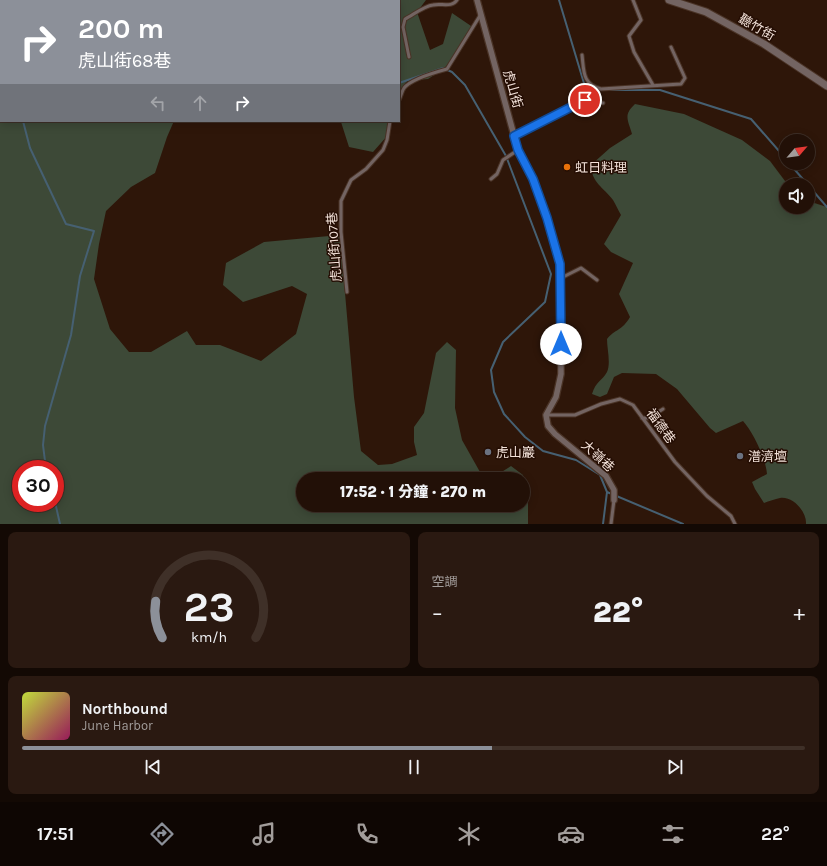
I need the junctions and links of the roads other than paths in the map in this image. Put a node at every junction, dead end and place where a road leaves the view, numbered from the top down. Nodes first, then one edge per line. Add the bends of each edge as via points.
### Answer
1 (457, 0) edge
2 (477, 0) edge
3 (633, 0) edge
4 (669, 0) edge
5 (481, 14) junction
6 (671, 47) dead end
7 (582, 55) dead end
8 (409, 57) dead end
9 (653, 85) junction
10 (827, 86) edge
11 (400, 98) edge
12 (603, 103) dead end
13 (390, 122) edge
14 (514, 136) junction
15 (518, 150) junction
16 (491, 179) dead end
17 (560, 278) junction
18 (597, 280) dead end
19 (347, 292) dead end
20 (663, 409) dead end
21 (546, 415) junction
22 (642, 418) junction
23 (614, 500) joint
24 (611, 524) edge
25 (736, 524) edge

1 - 8 lane via 450,4 432,5 405,19 403,27
2 - 5 street, 虎山街
3 - 9 lane via 640,20 629,36 634,52
4 - 10 street, 聽竹街 via 706,12 764,44
5 - 11 lane via 447,69 409,84
5 - 14 street, 虎山街
6 - 9 lane via 685,78 680,84
7 - 9 lane via 585,76 588,83 595,88
12 - 14 lane via 585,100
13 - 19 lane, 虎山街107巷 via 383,150 366,169 351,180 341,201 341,232
14 - 15 street, 虎山街
15 - 16 lane via 503,160 497,174
15 - 17 street, 虎山街 via 533,179 547,218 560,264
17 - 18 lane via 581,268
17 - 21 street, 虎山街 via 561,374 556,397
20 - 22 lane via 649,418
21 - 22 lane, 福德巷 via 575,415 620,399 633,405
21 - 23 street, 大嶺巷 via 548,426 555,434 606,476 614,490
22 - 25 lane, 福德巷 via 675,462 707,496 731,516
23 - 24 lane, 大嶺巷

